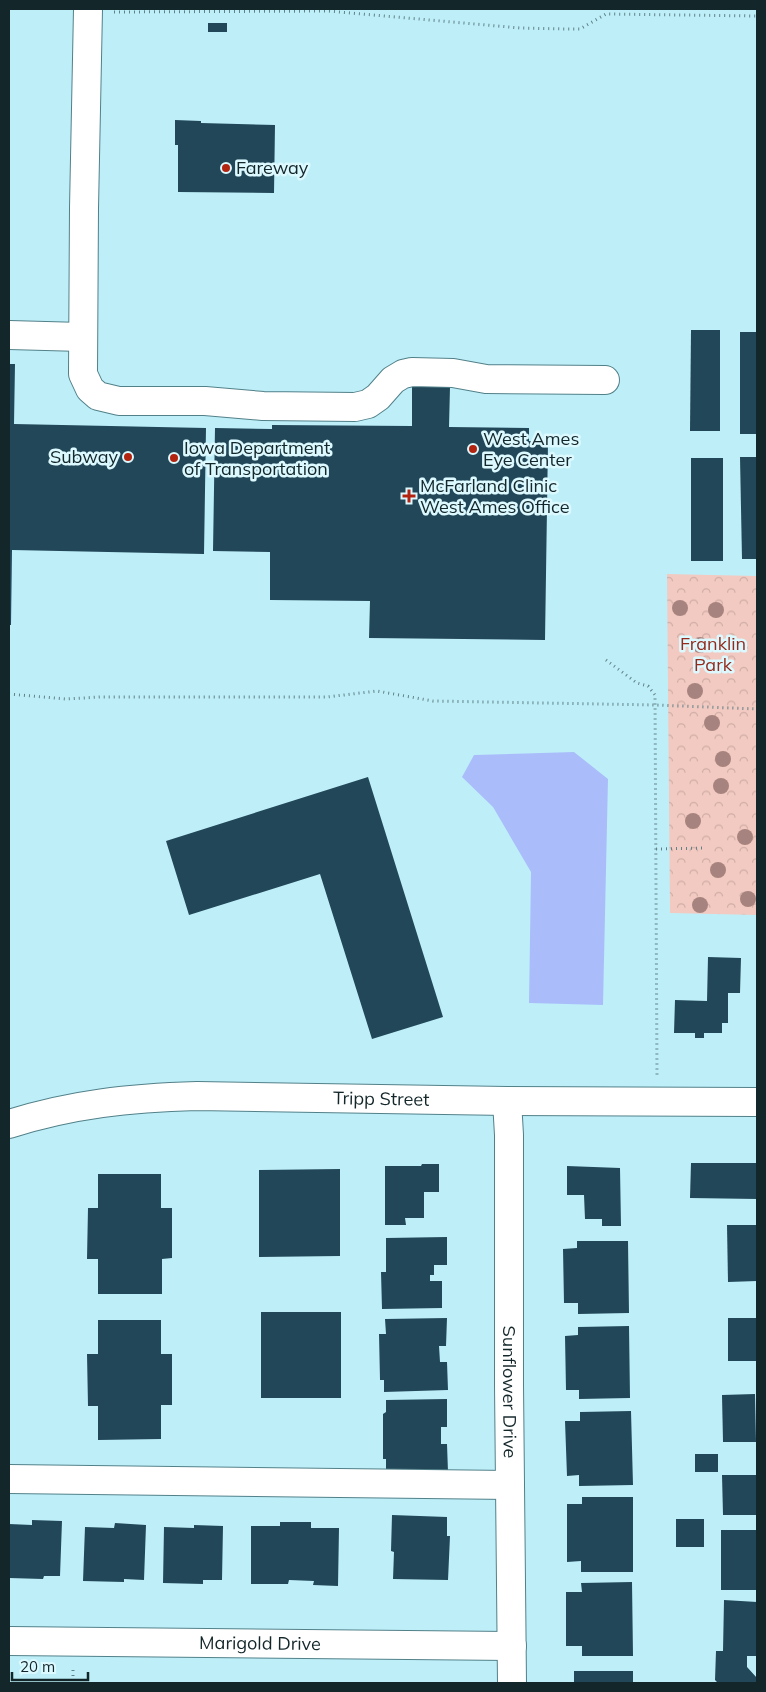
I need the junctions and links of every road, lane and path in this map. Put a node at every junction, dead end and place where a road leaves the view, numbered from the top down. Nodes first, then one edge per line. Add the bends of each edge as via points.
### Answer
1 (88, 9) edge
2 (123, 12) dead end
3 (757, 16) edge
4 (9, 335) edge
5 (82, 337) junction
6 (605, 380) dead end
7 (606, 660) dead end
8 (9, 694) edge
9 (655, 705) junction
10 (757, 709) edge
11 (656, 848) junction
12 (706, 848) dead end
13 (657, 1084) dead end
14 (507, 1101) junction
15 (757, 1102) edge
16 (9, 1124) edge
17 (9, 1479) edge
18 (510, 1485) junction
19 (9, 1641) edge
20 (512, 1646) junction
21 (73, 1670) dead end
22 (73, 1683) edge
23 (512, 1683) edge

1 - 5 street
2 - 3 path via 328,11 566,29 580,29 606,14
4 - 5 street
5 - 6 street via 83,374 90,389 98,396 120,400 206,400 263,406 355,407 368,404 393,380 412,372 454,373 486,379
7 - 9 path via 637,683 648,686 655,695
8 - 9 path via 66,699 327,697 377,691 433,701
9 - 10 path
9 - 11 path
11 - 12 path
11 - 13 path
14 - 15 street, Tripp Street
14 - 16 street, Tripp Street via 147,1097 50,1111
14 - 18 street, Sunflower Drive
17 - 18 street
18 - 20 street, Sunflower Drive
19 - 20 street, Marigold Drive
20 - 23 street, Sunflower Drive
21 - 22 path

